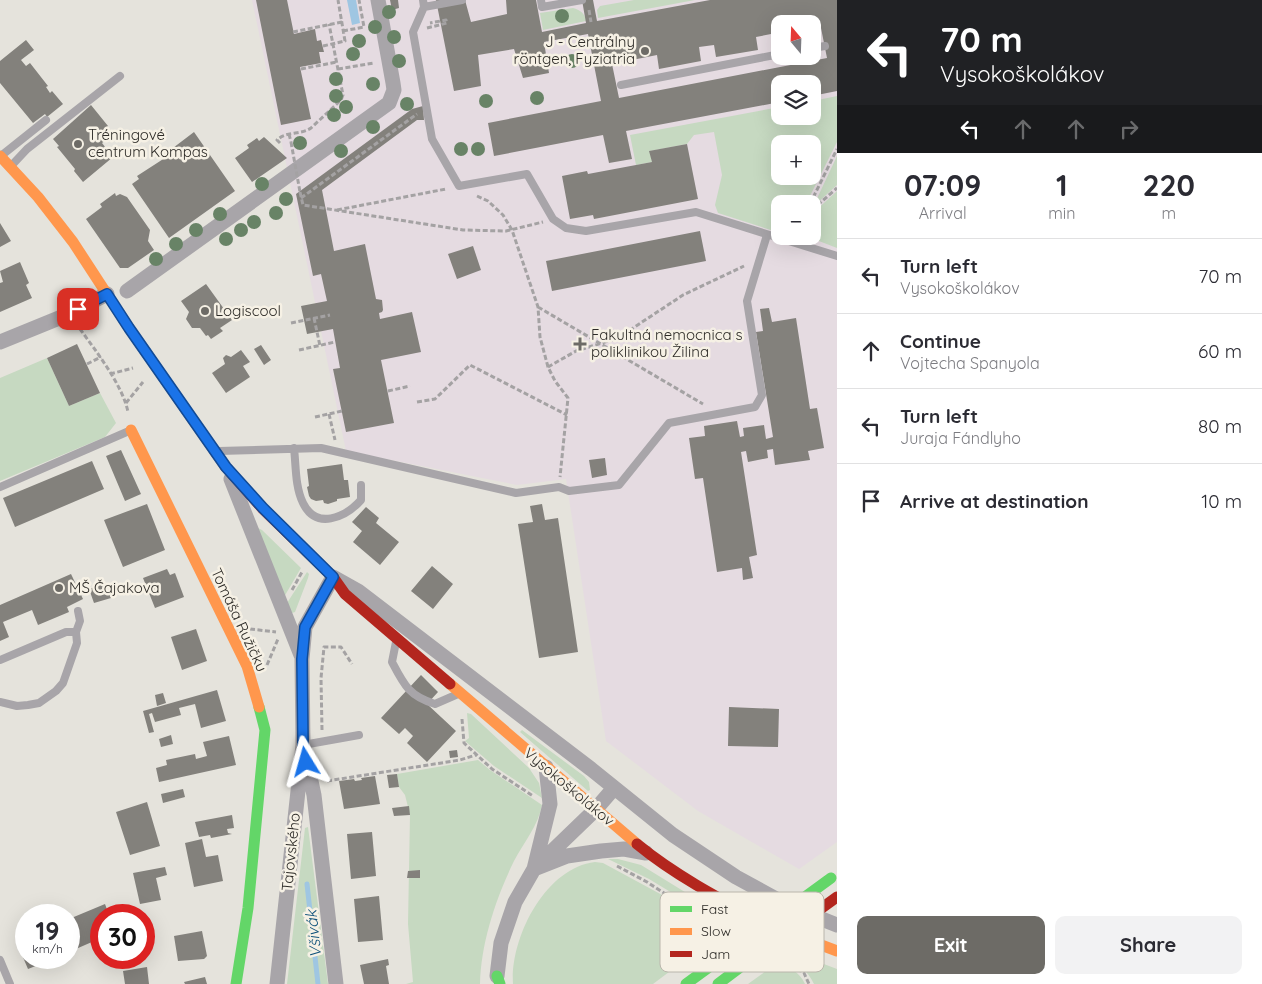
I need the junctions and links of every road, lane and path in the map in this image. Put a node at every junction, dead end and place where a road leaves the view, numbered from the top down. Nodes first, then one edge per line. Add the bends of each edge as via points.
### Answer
1 (338, 0) edge
2 (359, 0) edge
3 (378, 0) edge
4 (462, 0) edge
5 (541, 0) edge
6 (579, 0) edge
7 (423, 4) edge
8 (588, 9) dead end
9 (342, 22) junction
10 (591, 22) dead end
11 (329, 24) junction
12 (424, 24) dead end
13 (427, 29) dead end
14 (343, 30) junction
15 (293, 32) dead end
16 (333, 44) junction
17 (323, 46) dead end
18 (821, 46) edge
19 (824, 46) dead end
20 (771, 56) edge
21 (337, 62) junction
22 (374, 63) dead end
23 (338, 69) junction
24 (300, 70) dead end
25 (120, 76) dead end
26 (621, 84) dead end
27 (427, 112) junction
28 (46, 120) dead end
29 (289, 134) junction
30 (280, 143) dead end
31 (837, 149) edge
32 (0, 156) edge
33 (10, 166) junction
34 (458, 186) junction
35 (837, 188) edge
36 (814, 195) edge
37 (301, 198) junction
38 (821, 202) edge
39 (337, 210) junction
40 (553, 220) junction
41 (512, 230) junction
42 (767, 235) junction
43 (837, 256) edge
44 (759, 259) junction
45 (127, 291) dead end
46 (107, 294) junction
47 (538, 306) junction
48 (330, 315) dead end
49 (314, 318) junction
50 (291, 323) dead end
51 (80, 329) dead end
52 (0, 342) edge
53 (335, 342) dead end
54 (602, 344) junction
55 (320, 346) junction
56 (299, 350) dead end
57 (101, 357) junction
58 (86, 364) dead end
59 (548, 367) junction
60 (133, 368) dead end
61 (110, 374) junction
62 (143, 382) dead end
63 (410, 386) dead end
64 (388, 391) dead end
65 (416, 402) dead end
66 (126, 403) junction
67 (342, 411) dead end
68 (329, 414) junction
69 (720, 414) junction
70 (567, 415) junction
71 (315, 417) dead end
72 (131, 430) junction
73 (294, 448) junction
74 (215, 451) junction
75 (337, 452) junction
76 (226, 467) junction
77 (361, 485) dead end
78 (0, 487) edge
79 (559, 487) junction
80 (304, 569) dead end
81 (333, 577) junction
82 (290, 593) dead end
83 (78, 610) dead end
84 (228, 626) junction
85 (76, 632) junction
86 (281, 633) dead end
87 (396, 639) junction
88 (302, 659) junction
89 (0, 660) edge
90 (352, 664) dead end
91 (460, 693) junction
92 (0, 702) edge
93 (322, 731) dead end
94 (359, 735) dead end
95 (464, 743) dead end
96 (303, 745) junction
97 (476, 755) junction
98 (546, 767) junction
99 (327, 781) dead end
100 (614, 788) junction
101 (534, 796) dead end
102 (595, 810) junction
103 (649, 854) junction
104 (610, 863) dead end
105 (534, 869) junction
106 (834, 875) edge
107 (663, 892) edge
108 (710, 892) edge
109 (763, 892) edge
110 (811, 892) edge
111 (837, 897) edge
112 (824, 906) edge
113 (824, 919) edge
114 (837, 924) edge
115 (824, 946) edge
116 (837, 951) edge
117 (0, 960) edge
118 (702, 972) edge
119 (734, 972) edge
120 (803, 972) edge
121 (696, 976) junction
122 (498, 981) edge
123 (10, 984) edge
124 (236, 984) edge
125 (277, 984) edge
126 (336, 984) edge
127 (682, 984) edge
128 (686, 984) edge
129 (718, 984) edge
130 (809, 984) edge

1 - 9 path
2 - 14 path via 364,27
3 - 45 street via 394,83 389,104
4 - 7 lane
5 - 6 lane via 542,7
7 - 27 lane via 413,32
8 - 10 path
9 - 11 path
9 - 14 path
11 - 15 path
11 - 16 path
12 - 13 path via 446,20 447,23
14 - 16 path via 345,41
16 - 17 path
16 - 21 path
18 - 19 lane
20 - 26 lane
21 - 23 path
21 - 24 path
22 - 23 path
23 - 29 path via 341,100 307,131
25 - 33 lane via 27,148
27 - 34 lane via 432,139
27 - 37 path via 415,115
28 - 32 lane
29 - 30 path via 282,135 277,140
29 - 37 path, bridge
31 - 36 path
32 - 33 street, Vysokoškolákov
33 - 46 street, Vysokoškolákov via 73,242
34 - 39 path
34 - 40 lane via 527,174
34 - 41 path via 488,201 503,215
35 - 38 path
37 - 39 path via 303,205
39 - 41 path via 463,230
40 - 41 path
40 - 42 lane via 566,228 586,231 696,212
41 - 47 path
42 - 43 lane
42 - 44 lane
44 - 54 path via 683,295 618,338
44 - 69 lane via 747,301 762,395 754,408
46 - 52 street
46 - 74 street, Vysokoškolákov
47 - 54 path
47 - 59 path via 540,337
48 - 49 path
49 - 50 path
49 - 55 path
51 - 57 path
53 - 55 path
54 - 59 path via 576,351
54 - 69 path
55 - 56 path
57 - 58 path
57 - 61 path
59 - 70 path via 568,398
60 - 61 path
61 - 66 path
62 - 66 path
63 - 64 path
65 - 70 path via 435,399 470,365
66 - 72 path
67 - 68 path
68 - 71 path
68 - 75 path
69 - 79 lane via 669,423 619,485 570,491
70 - 79 path
72 - 78 lane
72 - 84 street, Tomáša Ružičku
73 - 74 lane
73 - 75 lane via 321,448
73 - 77 lane via 300,496 303,504 321,520 350,510 361,500
74 - 76 street, Vysokoškolákov
75 - 79 lane via 516,494
76 - 81 street, Vysokoškolákov
76 - 88 street
80 - 82 path
81 - 87 street, Vysokoškolákov via 345,594
81 - 88 street, Tajovského via 305,627
81 - 100 street, Vysokoškolákov via 358,591
83 - 85 lane via 80,621
84 - 86 path
84 - 124 street, Tomáša Ružičku via 247,666 265,730 248,908
85 - 89 lane via 66,632
85 - 92 lane via 75,651 63,683 56,691 39,703 28,706
87 - 91 street, Vysokoškolákov
87 - 91 lane via 392,662 403,683 419,699 435,704
88 - 96 street, Tajovského
90 - 93 path via 341,647 324,647
91 - 98 street, Vysokoškolákov
94 - 96 lane
95 - 97 path
96 - 125 street, Tajovského
96 - 126 street via 314,795
97 - 99 path
97 - 101 path
98 - 102 street, Vysokoškolákov
98 - 105 street via 550,804
100 - 102 street
100 - 109 street, Vysokoškolákov via 673,835
102 - 103 street, Vysokoškolákov
102 - 105 street
103 - 105 street via 624,849 602,851 567,856
103 - 108 street, Vysokoškolákov
104 - 107 path
105 - 122 street via 515,902 502,943
106 - 110 street, bridge
111 - 112 street, bridge
113 - 114 street, Vysokoškolákov
115 - 116 street, Vysokoškolákov
117 - 123 lane
118 - 121 street, bridge
119 - 129 street, bridge
120 - 130 path
121 - 127 street
121 - 128 street

